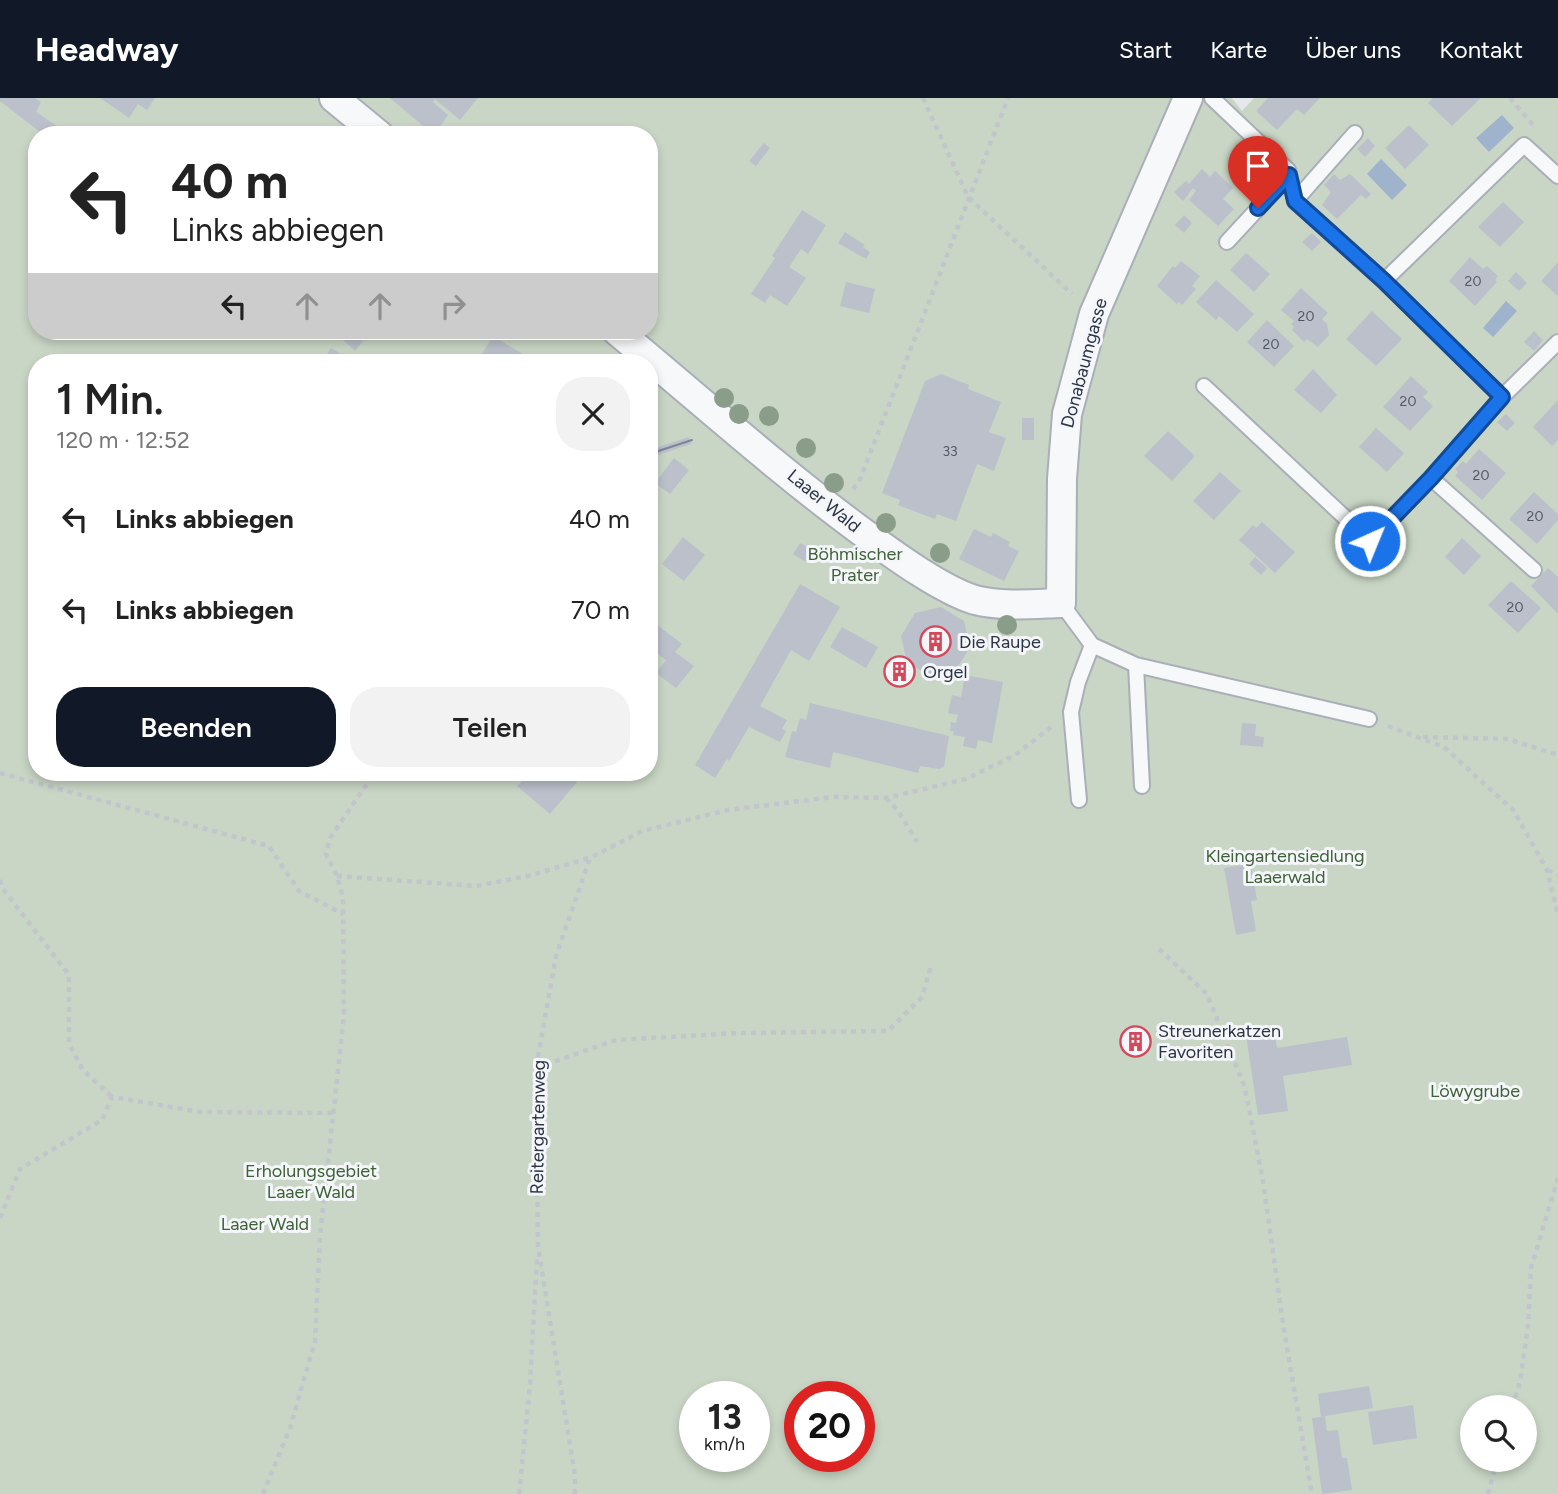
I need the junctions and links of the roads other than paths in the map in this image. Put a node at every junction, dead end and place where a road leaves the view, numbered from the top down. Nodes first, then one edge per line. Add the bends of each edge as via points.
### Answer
1 (334, 98) edge
2 (1188, 98) edge
3 (1212, 98) edge
4 (368, 126) edge
5 (1355, 133) dead end
6 (1289, 175) junction
7 (1558, 176) edge
8 (1295, 201) junction
9 (1227, 242) dead end
10 (1384, 281) junction
11 (625, 340) edge
12 (1558, 342) edge
13 (637, 354) edge
14 (658, 371) edge
15 (1204, 386) dead end
16 (1502, 397) junction
17 (1431, 478) junction
18 (1534, 570) dead end
19 (1061, 603) junction
20 (1092, 645) junction
21 (1136, 665) junction
22 (1369, 719) road end
23 (1142, 786) dead end
24 (1079, 800) dead end

1 - 4 street
2 - 19 street, Donabaumgasse via 1094,314 1067,414
3 - 6 lane
5 - 8 lane
6 - 8 lane
6 - 9 lane
7 - 10 lane via 1524,145
8 - 10 lane
10 - 16 lane
11 - 13 street, Laaer Wald
12 - 16 lane
14 - 19 street, Laaer Wald via 900,560 975,600
15 - 17 lane via 1370,541
16 - 17 lane
17 - 18 lane
19 - 20 lane
20 - 21 lane
20 - 24 lane via 1071,712
21 - 22 lane
21 - 23 lane

